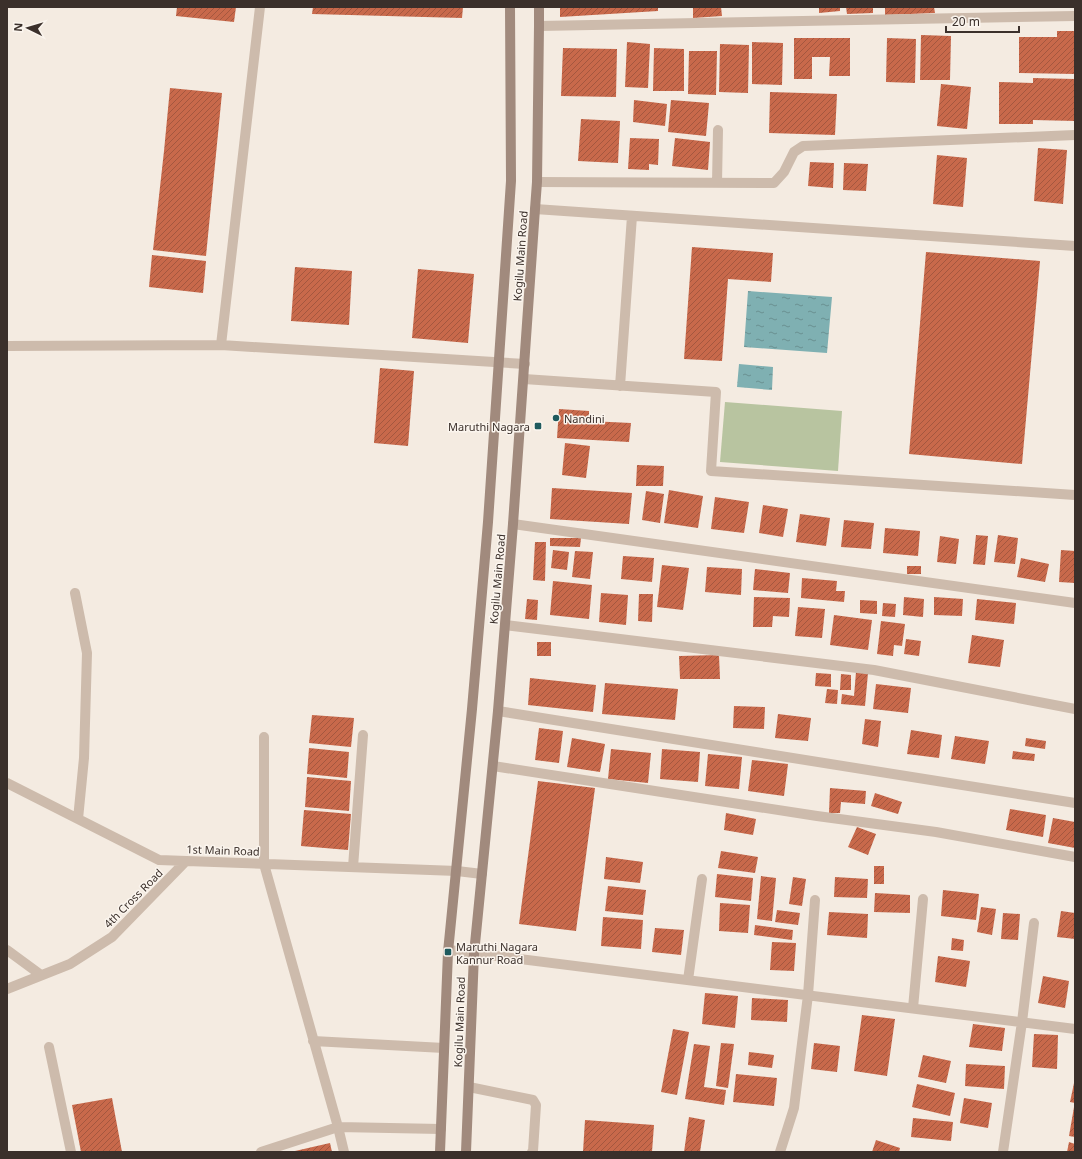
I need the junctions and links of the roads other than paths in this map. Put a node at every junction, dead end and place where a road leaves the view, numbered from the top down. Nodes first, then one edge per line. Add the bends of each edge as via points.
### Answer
1 (260, 7) edge
2 (510, 7) edge
3 (539, 7) edge
4 (1075, 16) edge
5 (540, 26) junction
6 (718, 130) dead end
7 (1075, 134) edge
8 (537, 182) junction
9 (717, 183) junction
10 (535, 209) junction
11 (632, 216) junction
12 (1075, 246) edge
13 (221, 345) junction
14 (7, 346) edge
15 (500, 362) junction
16 (525, 364) junction
17 (524, 379) junction
18 (620, 386) junction
19 (1075, 495) edge
20 (513, 524) junction
21 (75, 593) dead end
22 (1075, 603) edge
23 (505, 625) junction
24 (1075, 709) edge
25 (498, 711) junction
26 (363, 734) dead end
27 (264, 737) dead end
28 (493, 766) junction
29 (7, 783) edge
30 (1075, 804) edge
31 (78, 820) junction
32 (1075, 856) edge
33 (186, 861) junction
34 (264, 864) junction
35 (353, 867) junction
36 (457, 871) junction
37 (482, 874) junction
38 (702, 879) dead end
39 (923, 899) dead end
40 (815, 900) dead end
41 (1034, 923) dead end
42 (7, 950) edge
43 (448, 950) junction
44 (474, 954) junction
45 (41, 975) junction
46 (688, 980) junction
47 (7, 988) edge
48 (808, 995) junction
49 (913, 1008) junction
50 (1022, 1022) junction
51 (1075, 1029) edge
52 (313, 1041) junction
53 (49, 1047) dead end
54 (444, 1048) junction
55 (469, 1087) junction
56 (338, 1127) junction
57 (441, 1128) junction
58 (71, 1152) edge
59 (261, 1152) edge
60 (344, 1152) edge
61 (440, 1152) edge
62 (466, 1152) edge
63 (532, 1152) edge
64 (780, 1152) edge
65 (1003, 1152) edge

1 - 13 street
2 - 15 main road, Kogilu Main Road via 511,181
3 - 5 main road, Kogilu Main Road
4 - 5 street
5 - 8 main road, Kogilu Main Road
6 - 9 street
7 - 9 street via 803,146 794,152 784,172 774,183
8 - 9 street
8 - 10 main road, Kogilu Main Road
10 - 11 street
10 - 16 main road, Kogilu Main Road
11 - 12 street
11 - 18 street
13 - 14 street
13 - 15 street
15 - 16 street
15 - 36 main road, Kogilu Main Road
16 - 17 main road, Kogilu Main Road
17 - 18 street
17 - 20 main road, Kogilu Main Road
18 - 19 street via 716,392 711,471
20 - 22 street
20 - 23 main road, Kogilu Main Road
21 - 31 street via 87,653 84,758
23 - 24 street via 874,670
23 - 25 main road, Kogilu Main Road
25 - 28 main road, Kogilu Main Road
25 - 30 street
26 - 35 street
27 - 34 street
28 - 32 street via 936,832
28 - 37 main road, Kogilu Main Road
29 - 31 street, 1st Main Road
31 - 33 street, 1st Main Road via 159,860
33 - 34 street, 1st Main Road
33 - 45 street, 4th Cross Road via 112,937 70,964
34 - 35 street, 1st Main Road
34 - 52 street
35 - 36 street, 1st Main Road
36 - 37 street, 1st Main Road
36 - 43 main road, Kogilu Main Road
37 - 44 main road, Kogilu Main Road
38 - 46 street
39 - 49 street
40 - 48 street
41 - 50 street
42 - 45 street
43 - 44 street
43 - 54 main road, Kogilu Main Road
44 - 46 street
44 - 55 main road, Kogilu Main Road
45 - 47 street, 4th Cross Road
46 - 48 street
48 - 49 street
48 - 64 street via 794,1108
49 - 50 street
50 - 51 street
50 - 65 street
52 - 54 street
52 - 56 street
53 - 58 street
54 - 57 main road, Kogilu Main Road
55 - 62 main road, Kogilu Main Road
55 - 63 street via 533,1100 536,1105
56 - 57 street
56 - 59 street
56 - 60 street
57 - 61 main road, Kogilu Main Road

